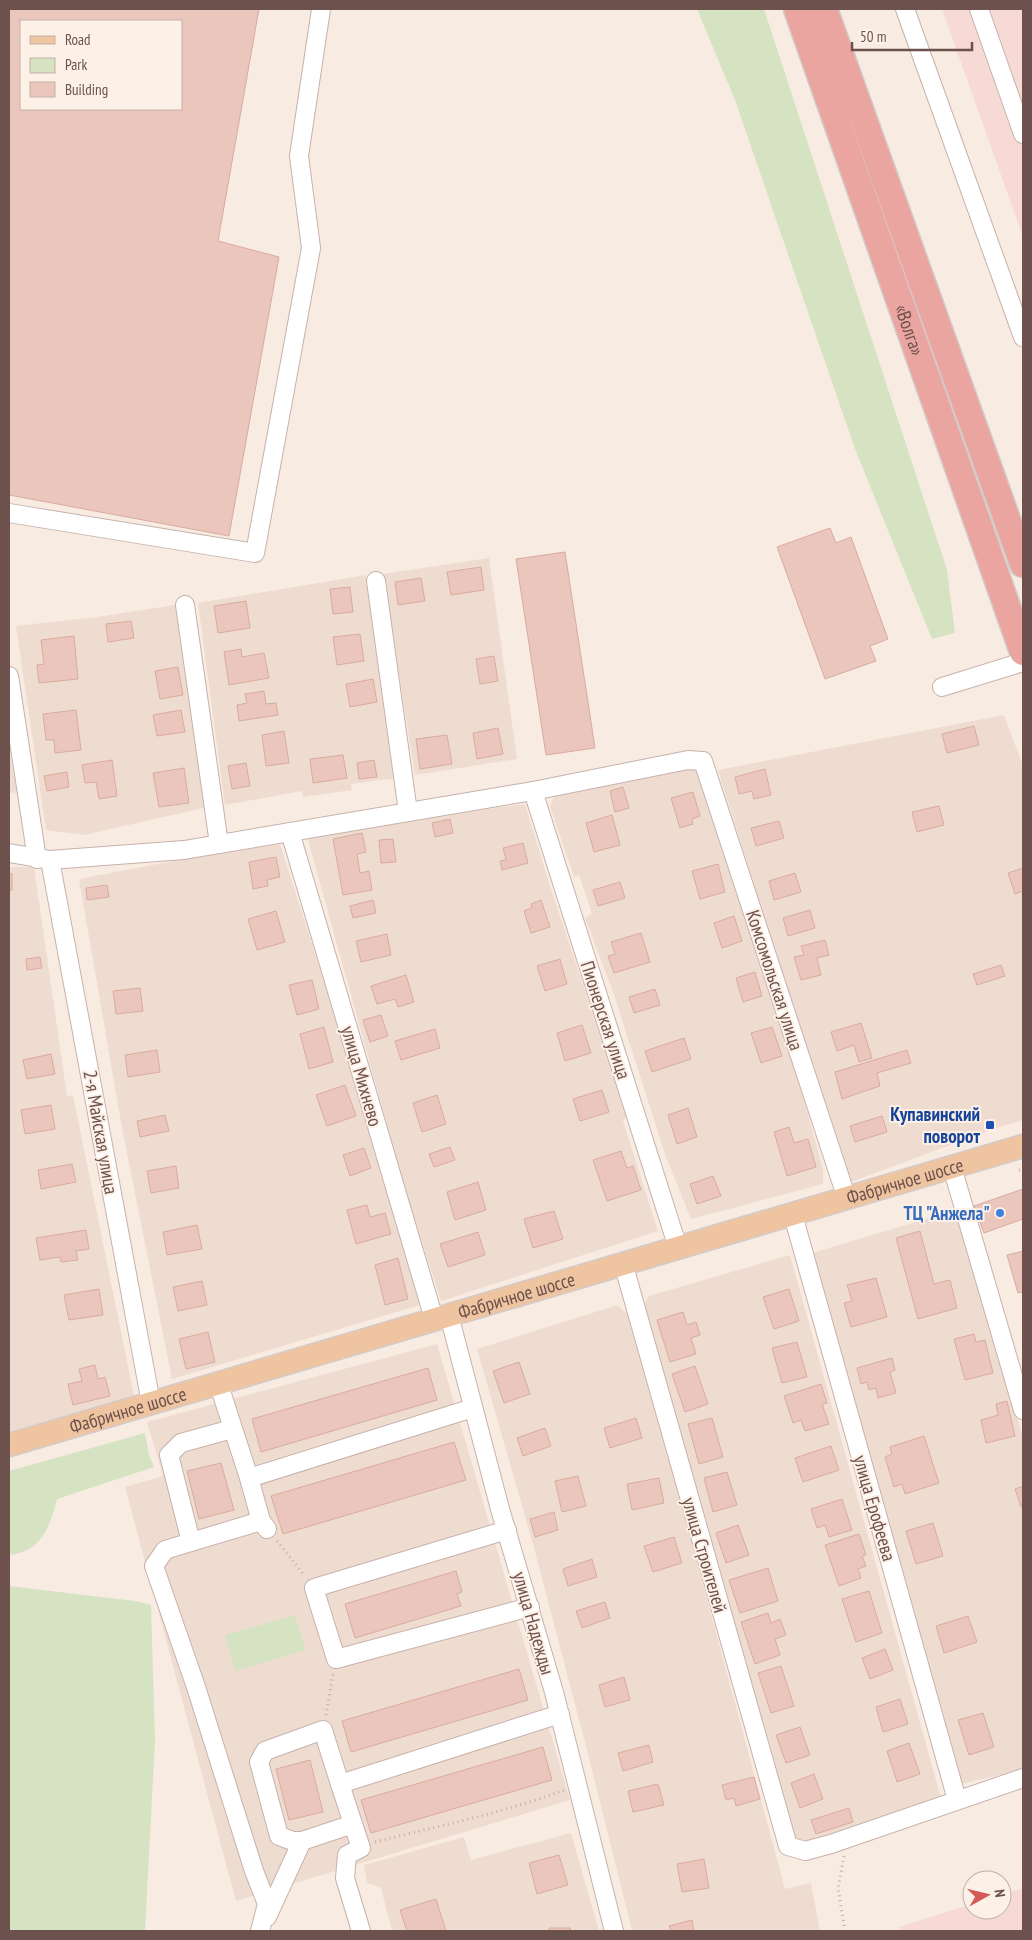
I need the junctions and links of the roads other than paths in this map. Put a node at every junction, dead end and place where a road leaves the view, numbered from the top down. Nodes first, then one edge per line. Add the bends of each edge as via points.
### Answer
1 (321, 9) edge
2 (797, 9) edge
3 (824, 9) edge
4 (905, 9) edge
5 (979, 9) edge
6 (1023, 134) edge
7 (1023, 337) edge
8 (9, 513) edge
9 (1023, 564) edge
10 (376, 581) dead end
11 (186, 605) dead end
12 (1023, 652) edge
13 (1023, 662) edge
14 (9, 676) edge
15 (942, 687) dead end
16 (533, 791) junction
17 (408, 812) junction
18 (290, 832) junction
19 (219, 844) junction
20 (9, 853) edge
21 (43, 860) junction
22 (1023, 1146) edge
23 (952, 1168) junction
24 (847, 1199) junction
25 (793, 1215) junction
26 (678, 1248) junction
27 (623, 1263) junction
28 (442, 1317) junction
29 (219, 1385) junction
30 (151, 1403) junction
31 (473, 1408) junction
32 (1023, 1410) edge
33 (232, 1429) junction
34 (9, 1445) edge
35 (249, 1478) junction
36 (507, 1530) junction
37 (191, 1542) junction
38 (530, 1607) junction
39 (560, 1714) junction
40 (1023, 1778) edge
41 (340, 1784) junction
42 (958, 1800) junction
43 (353, 1824) junction
44 (302, 1841) junction
45 (260, 1931) edge
46 (362, 1931) edge
47 (614, 1931) edge

1 - 8 street via 299,156 311,248 254,553
2 - 12 highway, «Волга»
3 - 9 highway, «Волга»
4 - 7 street
5 - 6 street
10 - 17 street
11 - 19 street
13 - 15 street
14 - 21 street, 2-я Майская улица
16 - 17 street
16 - 24 street, Комсомольская улица via 688,760 703,761
16 - 26 street, Пионерская улица
17 - 18 street
18 - 19 street
18 - 28 street, улица Михнево
19 - 21 street via 184,850
20 - 21 street
21 - 30 street, 2-я Майская улица
22 - 23 main road, Фабричное шоссе
23 - 24 main road, Фабричное шоссе
23 - 32 street
24 - 25 main road, Фабричное шоссе
25 - 26 main road, Фабричное шоссе
25 - 42 street, улица Ерофеева
26 - 27 main road, Фабричное шоссе
27 - 28 main road, Фабричное шоссе
27 - 42 street, улица Строителей via 788,1846 805,1851
28 - 29 main road, Фабричное шоссе
28 - 31 street, улица Надежды
29 - 30 main road, Фабричное шоссе
29 - 33 street
30 - 34 main road, Фабричное шоссе
31 - 35 street
31 - 36 street, улица Надежды
33 - 35 street
33 - 37 street via 182,1443 169,1455
35 - 37 street via 264,1525
36 - 38 street, улица Надежды
36 - 38 street via 314,1588 336,1659
37 - 45 street via 165,1550 154,1566 267,1904
38 - 39 street, улица Надежды
39 - 41 street
39 - 47 street, улица Надежды
40 - 42 street
41 - 43 street
41 - 44 street via 323,1730 265,1751 259,1762 279,1836
43 - 44 street
43 - 46 street via 361,1848 347,1855 345,1878
44 - 45 street

